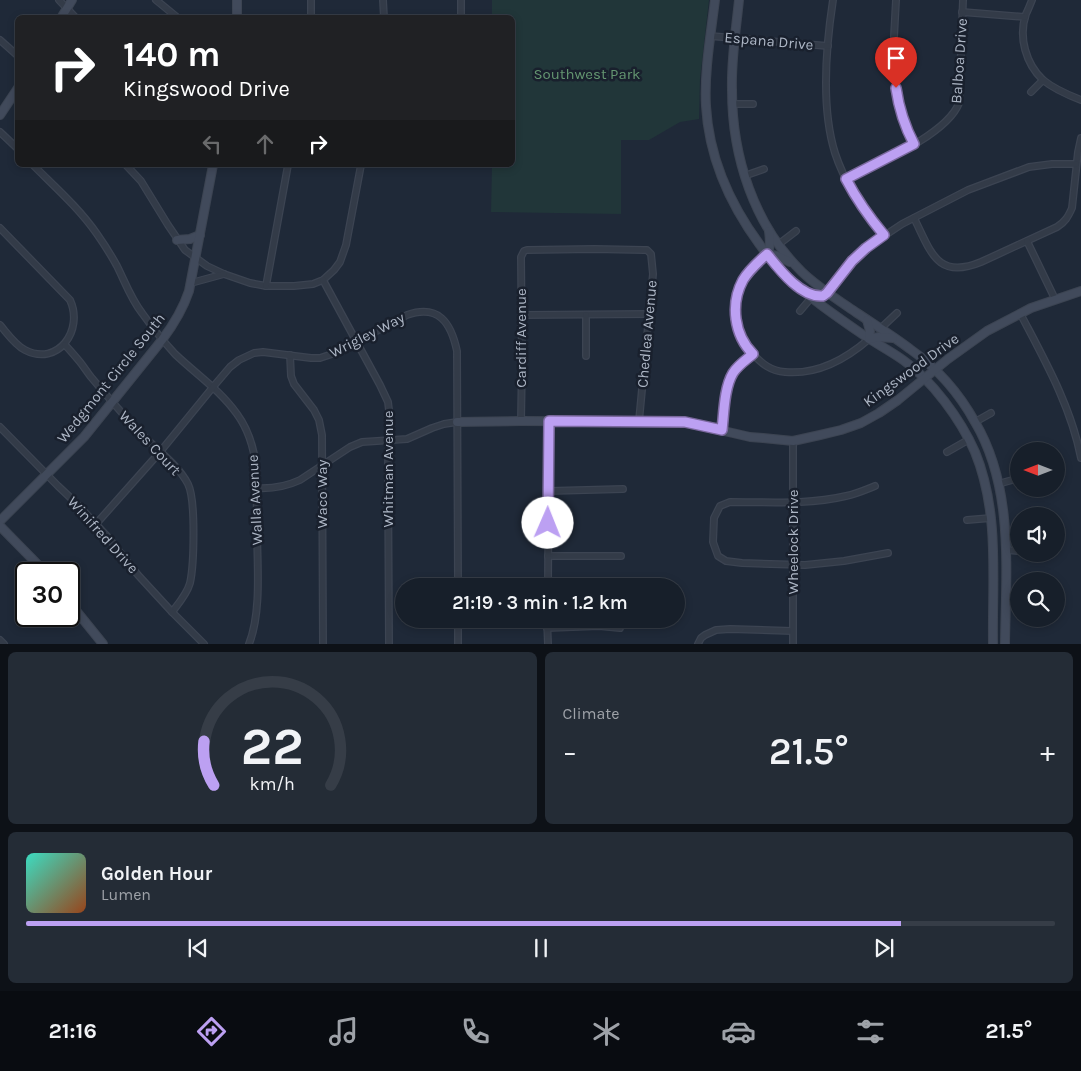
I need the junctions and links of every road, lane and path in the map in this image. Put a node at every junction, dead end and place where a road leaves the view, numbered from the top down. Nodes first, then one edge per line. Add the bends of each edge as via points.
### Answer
1 (59, 0) edge
2 (72, 0) edge
3 (156, 0) edge
4 (237, 0) edge
5 (311, 0) edge
6 (384, 0) edge
7 (460, 0) edge
8 (715, 0) edge
9 (739, 0) edge
10 (833, 0) edge
11 (896, 0) edge
12 (963, 0) edge
13 (1032, 0) edge
14 (67, 8) junction
15 (962, 12) junction
16 (63, 15) edge
17 (73, 15) edge
18 (174, 15) edge
19 (237, 15) edge
20 (311, 15) edge
21 (384, 15) edge
22 (460, 15) edge
23 (1025, 17) junction
24 (710, 36) junction
25 (735, 38) junction
26 (0, 40) edge
27 (828, 46) junction
28 (15, 53) edge
29 (1043, 80) junction
30 (15, 92) edge
31 (1031, 92) dead end
32 (1081, 100) edge
33 (732, 104) junction
34 (753, 104) dead end
35 (0, 115) edge
36 (0, 132) edge
37 (1081, 138) edge
38 (914, 144) junction
39 (15, 147) edge
40 (1076, 164) junction
41 (35, 167) edge
42 (128, 167) edge
43 (213, 167) edge
44 (288, 167) edge
45 (361, 167) edge
46 (764, 169) dead end
47 (744, 176) junction
48 (846, 179) junction
49 (914, 218) junction
50 (0, 228) edge
51 (769, 230) junction
52 (796, 231) dead end
53 (200, 235) junction
54 (884, 235) junction
55 (177, 240) junction
56 (1027, 241) junction
57 (778, 244) junction
58 (644, 250) joint
59 (767, 254) junction
60 (195, 258) junction
61 (794, 264) junction
62 (224, 274) junction
63 (323, 280) junction
64 (191, 283) junction
65 (266, 286) junction
66 (803, 291) junction
67 (1081, 291) edge
68 (827, 293) junction
69 (810, 298) junction
70 (1055, 299) junction
71 (800, 311) dead end
72 (828, 311) junction
73 (897, 313) dead end
74 (1020, 313) junction
75 (649, 314) junction
76 (522, 315) junction
77 (586, 315) junction
78 (868, 320) junction
79 (0, 325) edge
80 (881, 328) junction
81 (895, 338) junction
82 (869, 339) junction
83 (162, 340) junction
84 (356, 342) junction
85 (65, 345) junction
86 (753, 354) junction
87 (290, 355) junction
88 (586, 356) dead end
89 (935, 370) junction
90 (925, 379) junction
91 (213, 387) junction
92 (112, 402) junction
93 (991, 413) dead end
94 (521, 421) junction
95 (549, 421) junction
96 (639, 421) junction
97 (457, 422) junction
98 (976, 422) junction
99 (0, 427) edge
100 (722, 430) junction
101 (1079, 438) edge
102 (793, 440) junction
103 (968, 440) junction
104 (389, 441) junction
105 (160, 452) junction
106 (947, 452) dead end
107 (1081, 458) edge
108 (993, 463) junction
109 (323, 466) junction
110 (980, 468) junction
111 (46, 474) junction
112 (1010, 481) edge
113 (998, 484) junction
114 (875, 486) dead end
115 (256, 488) junction
116 (623, 489) dead end
117 (549, 490) junction
118 (792, 502) junction
119 (991, 518) junction
120 (967, 520) dead end
121 (0, 521) edge
122 (96, 524) junction
123 (0, 526) edge
124 (1007, 550) joint
125 (888, 553) dead end
126 (548, 556) junction
127 (621, 556) dead end
128 (35, 562) edge
129 (793, 566) junction
130 (458, 578) edge
131 (548, 578) edge
132 (992, 596) junction
133 (1006, 596) junction
134 (172, 612) junction
135 (80, 616) edge
136 (458, 628) edge
137 (547, 628) edge
138 (792, 631) junction
139 (0, 640) edge
140 (4, 644) edge
141 (103, 644) edge
142 (204, 644) edge
143 (249, 644) edge
144 (323, 644) edge
145 (390, 644) edge
146 (458, 644) edge
147 (548, 644) edge
148 (698, 644) edge
149 (793, 644) edge
150 (993, 644) edge
151 (1006, 644) edge

1 - 14 street
2 - 14 main road
3 - 18 street
4 - 19 main road
5 - 20 street
6 - 21 street
7 - 22 street
8 - 24 main road
9 - 25 main road
10 - 27 street
11 - 38 street via 894,62 898,103
12 - 15 street, Balboa Drive
13 - 23 street
14 - 16 main road
14 - 17 street
15 - 23 street
15 - 38 street, Balboa Drive via 959,104 944,124
23 - 29 street via 1026,53
24 - 25 street, Espana Drive
24 - 59 main road via 706,104 714,155 736,206
25 - 27 street, Espana Drive
25 - 33 main road
26 - 28 street
27 - 48 street via 826,104 831,139
29 - 31 street
29 - 32 street
30 - 35 main road
33 - 34 street
33 - 47 main road
36 - 39 street
37 - 40 street
38 - 48 street, Balboa Drive
40 - 49 street via 1029,167 968,190
40 - 56 street via 1073,201 1068,217 1057,227
41 - 83 street, Walla Avenue via 97,234 141,312
42 - 55 street via 141,181
43 - 53 main road, Wedgmont Circle South
44 - 65 street
45 - 63 street via 346,245 340,262
46 - 47 street
47 - 51 main road
48 - 54 street via 867,215
49 - 54 street
49 - 56 street via 935,258 953,268 969,267
50 - 85 street via 70,300 74,323
51 - 57 main road
51 - 59 main road
52 - 57 street
53 - 55 main road via 190,240
53 - 60 main road, Wedgmont Circle South
54 - 68 street via 852,261
55 - 60 street
56 - 70 street
57 - 61 main road
58 - 75 street, Chedlea Avenue via 652,258
58 - 76 street, Cardiff Avenue via 524,251
59 - 61 main road
59 - 66 main road
59 - 86 street via 744,279 736,303 738,331
60 - 62 street
60 - 64 main road, Wedgmont Circle South
61 - 68 main road
62 - 64 street
62 - 65 street
63 - 65 street via 306,286
63 - 84 street, Whitman Avenue
64 - 83 main road, Wedgmont Circle South via 184,306
66 - 68 main road via 813,296
66 - 69 main road
67 - 70 main road, Kingswood Drive
68 - 72 main road
68 - 78 main road
69 - 71 street
69 - 72 main road
70 - 74 main road, Kingswood Drive
72 - 82 main road
73 - 80 street
74 - 89 main road, Kingswood Drive via 987,331
74 - 101 street
75 - 77 street
75 - 96 street, Chedlea Avenue
76 - 77 street
76 - 94 street, Cardiff Avenue
77 - 88 street
78 - 80 main road
78 - 82 main road
79 - 85 street via 21,347 35,354 51,353
80 - 81 main road
81 - 82 main road
81 - 89 main road
82 - 86 street via 833,364 804,372 771,369
82 - 90 main road via 905,361
83 - 91 street, Walla Avenue
83 - 92 main road, Wedgmont Circle South
84 - 87 street, Wrigley Way via 328,356
84 - 97 street, Wrigley Way via 416,312 442,318 451,331 457,351
84 - 104 street, Whitman Avenue via 388,402
85 - 92 street, Wales Court
86 - 100 street via 733,374
87 - 91 street, Wrigley Way via 263,352 246,355 230,367
87 - 109 street, Waco Way via 294,384 319,420
89 - 90 main road, Kingswood Drive
89 - 98 main road via 951,386
90 - 102 main road, Kingswood Drive via 861,423
90 - 103 main road via 944,400
91 - 105 street, Wrigley Way
91 - 115 street, Walla Avenue via 229,403 244,427 252,446
92 - 105 street, Wales Court
92 - 111 main road, Wedgmont Circle South via 84,437
93 - 98 street
94 - 95 main road, Kingswood Drive
94 - 97 main road, Kingswood Drive
95 - 96 main road, Kingswood Drive
95 - 117 street
96 - 100 main road, Kingswood Drive via 685,422
97 - 104 street, Kingswood Drive via 432,428 407,440
97 - 130 street, Wrigley Way
98 - 108 main road
99 - 111 street, Winifred Drive
100 - 102 main road, Kingswood Drive via 750,437
101 - 107 street
102 - 118 street, Wheelock Drive
103 - 106 street
103 - 110 main road
104 - 109 street, Kingswood Drive via 362,442
104 - 145 street, Whitman Avenue
105 - 122 street, Wrigley Way
105 - 134 street, Wales Court via 188,484 192,503 190,581
108 - 110 main road
108 - 113 main road
109 - 115 street, Kingswood Drive via 290,484
109 - 144 street, Waco Way
110 - 119 main road
111 - 121 main road, Wedgmont Circle South
111 - 122 street, Winifred Drive
112 - 113 street
113 - 124 main road
114 - 118 street via 846,496
115 - 143 street, Walla Avenue via 256,604
116 - 117 street
117 - 126 street
118 - 129 street, Wheelock Drive
118 - 129 street via 725,503 714,518 713,542 718,556 726,561
119 - 120 street
119 - 132 main road
122 - 134 street, Winifred Drive
123 - 128 main road
124 - 133 main road
125 - 129 street
126 - 127 street
126 - 131 street
129 - 138 street, Wheelock Drive
132 - 133 main road
132 - 150 main road
133 - 151 main road
134 - 142 street, Winifred Drive
135 - 141 main road
136 - 146 street
137 - 147 street
138 - 148 street via 716,630 701,638
138 - 149 street, Wheelock Drive
139 - 140 street

